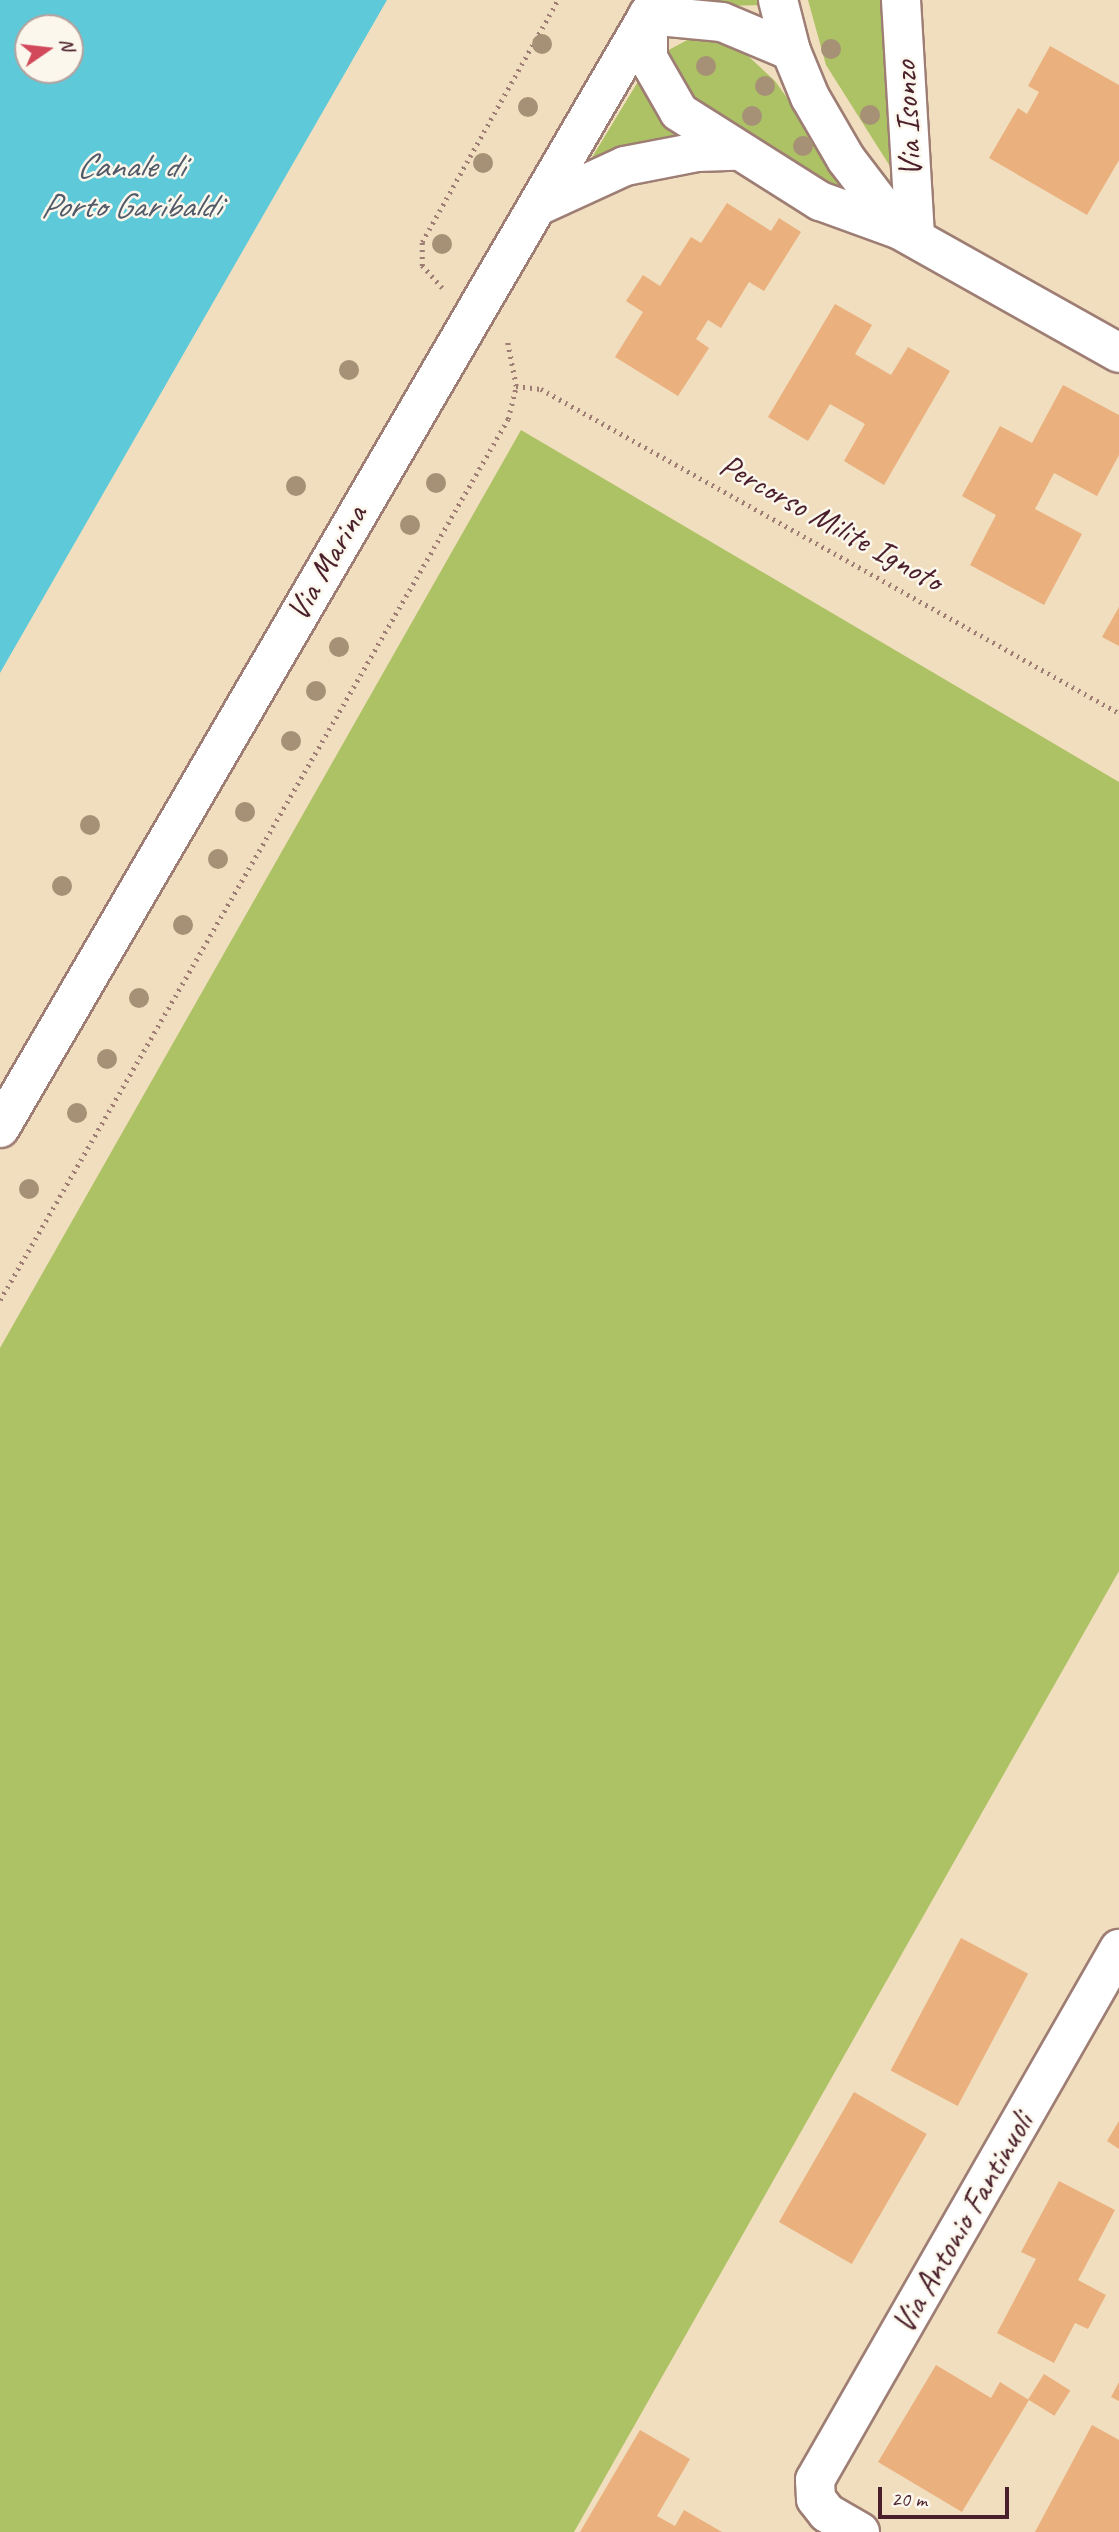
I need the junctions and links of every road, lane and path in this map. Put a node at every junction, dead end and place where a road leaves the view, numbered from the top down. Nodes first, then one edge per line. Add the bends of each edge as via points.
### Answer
1 (778, 0) edge
2 (901, 0) edge
3 (652, 7) edge
4 (791, 51) junction
5 (735, 151) junction
6 (538, 206) junction
7 (908, 234) junction
8 (1119, 353) edge
9 (516, 386) dead end
10 (1119, 713) edge
11 (0, 1128) edge
12 (1119, 1949) edge
13 (860, 2532) edge

1 - 4 street
2 - 7 street, Via Isonzo
3 - 4 street via 722,22
3 - 5 street via 648,58 656,79 679,112
3 - 6 street, Via Marina
4 - 7 street via 810,97 846,159
5 - 6 street via 697,152 625,166
5 - 7 street via 820,201
6 - 11 street, Via Marina
7 - 8 street
9 - 10 path, Percorso Milite Ignoto via 541,388
12 - 13 street, Via Antonio Fantinuoli via 816,2480 816,2499 827,2513

